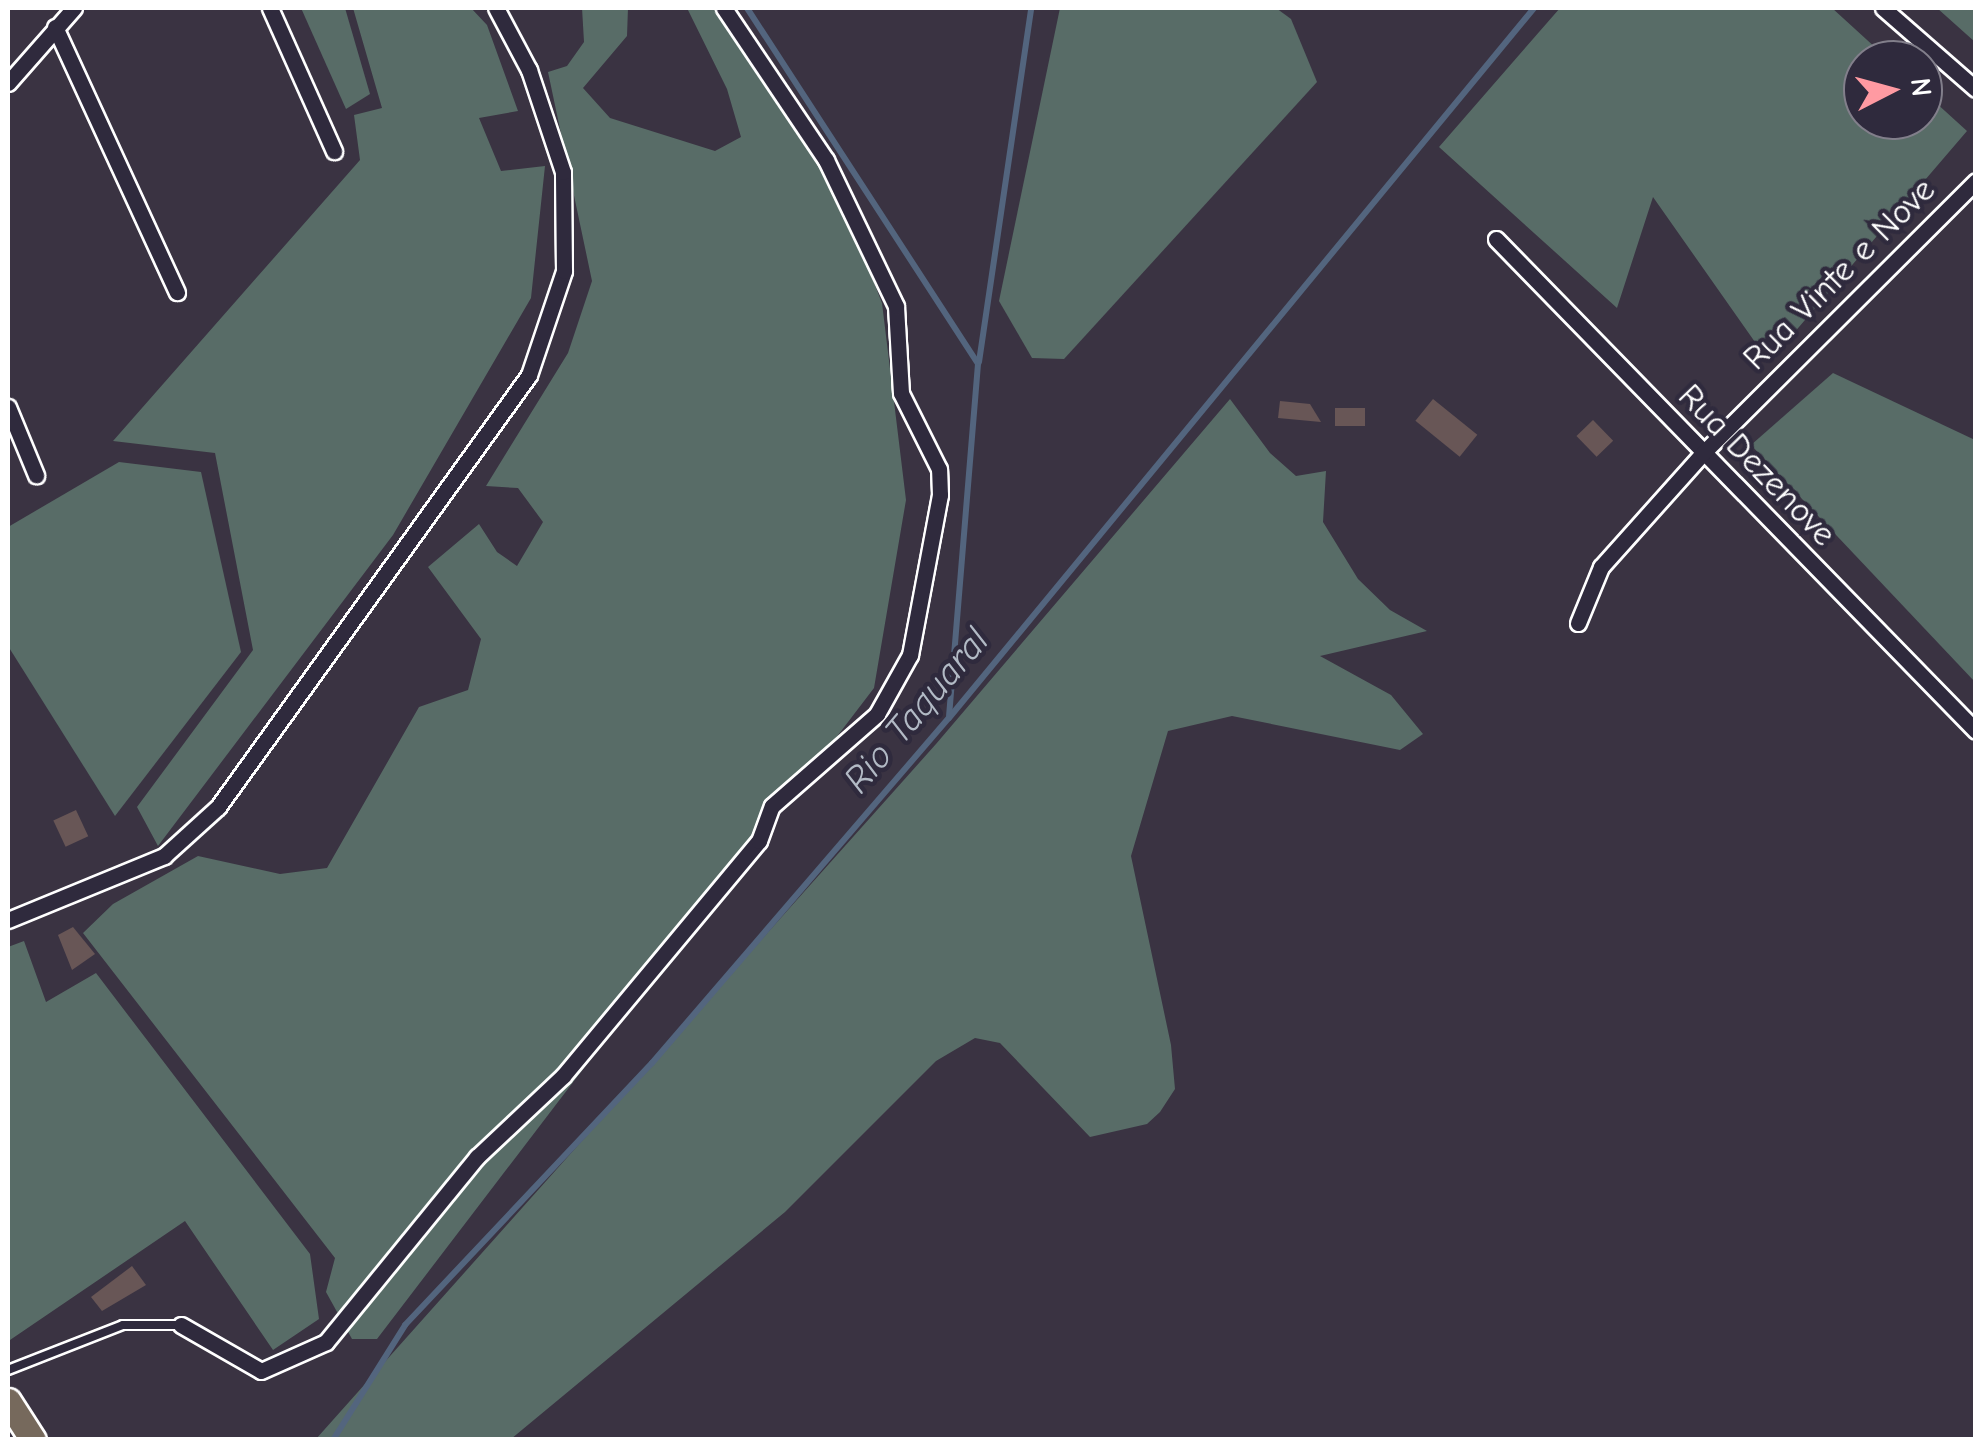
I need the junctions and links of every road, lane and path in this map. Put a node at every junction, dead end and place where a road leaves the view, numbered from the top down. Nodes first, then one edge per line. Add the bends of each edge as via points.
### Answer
1 (74, 8) edge
2 (270, 8) edge
3 (496, 8) edge
4 (724, 8) edge
5 (1883, 8) edge
6 (55, 28) junction
7 (8, 83) edge
8 (1976, 89) edge
9 (334, 151) dead end
10 (1976, 181) edge
11 (1496, 239) dead end
12 (177, 292) dead end
13 (8, 407) edge
14 (1703, 452) junction
15 (36, 475) dead end
16 (1578, 623) dead end
17 (1976, 731) edge
18 (8, 920) edge
19 (182, 1325) joint
20 (8, 1370) edge
21 (8, 1401) edge
22 (33, 1440) edge

1 - 6 street
2 - 9 street
3 - 18 street via 547,117 564,192 564,270 529,375 218,807 164,856
4 - 19 street via 826,160 896,306 900,392 939,468 940,496 910,656 878,714 772,806 759,841 562,1076 452,1186 326,1342 261,1371
5 - 8 street
6 - 7 street
6 - 12 street
10 - 14 street, Rua Vinte e Nove
11 - 14 street, Rua Dezenove
13 - 15 street
14 - 16 street, Rua Vinte e Nove via 1601,566
14 - 17 street, Rua Dezenove
19 - 20 lane via 123,1324
21 - 22 main road

